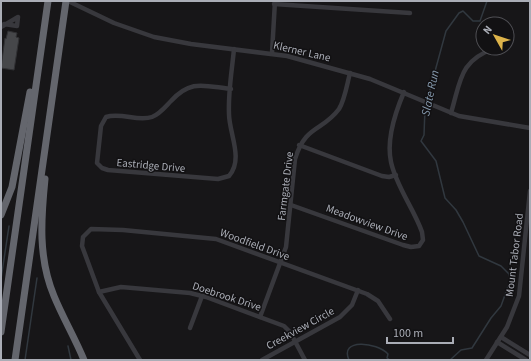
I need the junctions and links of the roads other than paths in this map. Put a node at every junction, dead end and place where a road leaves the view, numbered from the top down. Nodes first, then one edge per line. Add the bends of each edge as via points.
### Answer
1 (48, 1) edge
2 (67, 1) edge
3 (274, 3) edge
4 (410, 13) dead end
5 (234, 49) junction
6 (272, 53) junction
7 (478, 56) edge
8 (39, 64) junction
9 (350, 73) junction
10 (231, 89) junction
11 (404, 92) junction
12 (451, 113) junction
13 (50, 114) junction
14 (530, 128) edge
15 (299, 145) junction
16 (396, 175) junction
17 (530, 191) edge
18 (291, 205) junction
19 (1, 215) edge
20 (529, 222) edge
21 (280, 263) junction
22 (358, 290) junction
23 (99, 292) junction
24 (202, 296) junction
25 (260, 317) junction
26 (390, 319) dead end
27 (190, 328) dead end
28 (1, 332) edge
29 (501, 337) junction
30 (295, 342) junction
31 (497, 342) junction
32 (530, 355) edge
33 (15, 360) edge
34 (84, 360) edge
35 (140, 360) edge
36 (262, 360) edge
37 (305, 360) edge
38 (486, 360) edge
39 (526, 360) edge

1 - 8 highway
2 - 5 street, Klerner Lane via 114,23 154,37
2 - 13 highway
3 - 4 street
3 - 6 street
5 - 6 street, Klerner Lane
5 - 10 street, Eastridge Drive
6 - 9 street, Klerner Lane
7 - 12 street via 468,64
8 - 19 highway via 34,71 12,187
8 - 28 highway
9 - 11 street, Klerner Lane
9 - 15 street, Farmgate Drive via 338,109 306,135
10 - 10 street, Eastridge Drive via 229,114 235,150 232,171 226,178 108,170 98,163 101,126 106,117 153,116 184,88 192,85
11 - 12 street, Klerner Lane
11 - 16 street, Meadowview Drive via 394,116 390,146 391,161
12 - 14 street, Klerner Lane via 474,120
13 - 33 highway
13 - 34 highway via 41,226 42,251 54,295
15 - 16 street via 382,176
15 - 18 street, Farmgate Drive via 295,159
16 - 18 street, Meadowview Drive via 422,232 422,243 415,247
17 - 20 street, Mount Tabor Road
18 - 21 street, Farmgate Drive via 287,242
20 - 29 street, Mount Tabor Road via 518,296 512,316
21 - 22 street, Woodfield Drive
21 - 23 street, Woodfield Drive via 222,240 95,228 88,231 82,242
21 - 25 street, Farmgate Drive
22 - 26 street, Woodfield Drive via 378,301
22 - 30 street, Creekview Circle via 352,305 340,317
23 - 24 street, Doebrook Drive via 122,287
23 - 35 street
24 - 25 street, Doebrook Drive
24 - 27 street
25 - 30 street, Doebrook Drive via 284,326
29 - 31 street, Mount Tabor Road
29 - 32 street
30 - 36 street, Creekview Circle
30 - 37 street, Doebrook Drive
31 - 38 street, Mount Tabor Road
31 - 39 street

